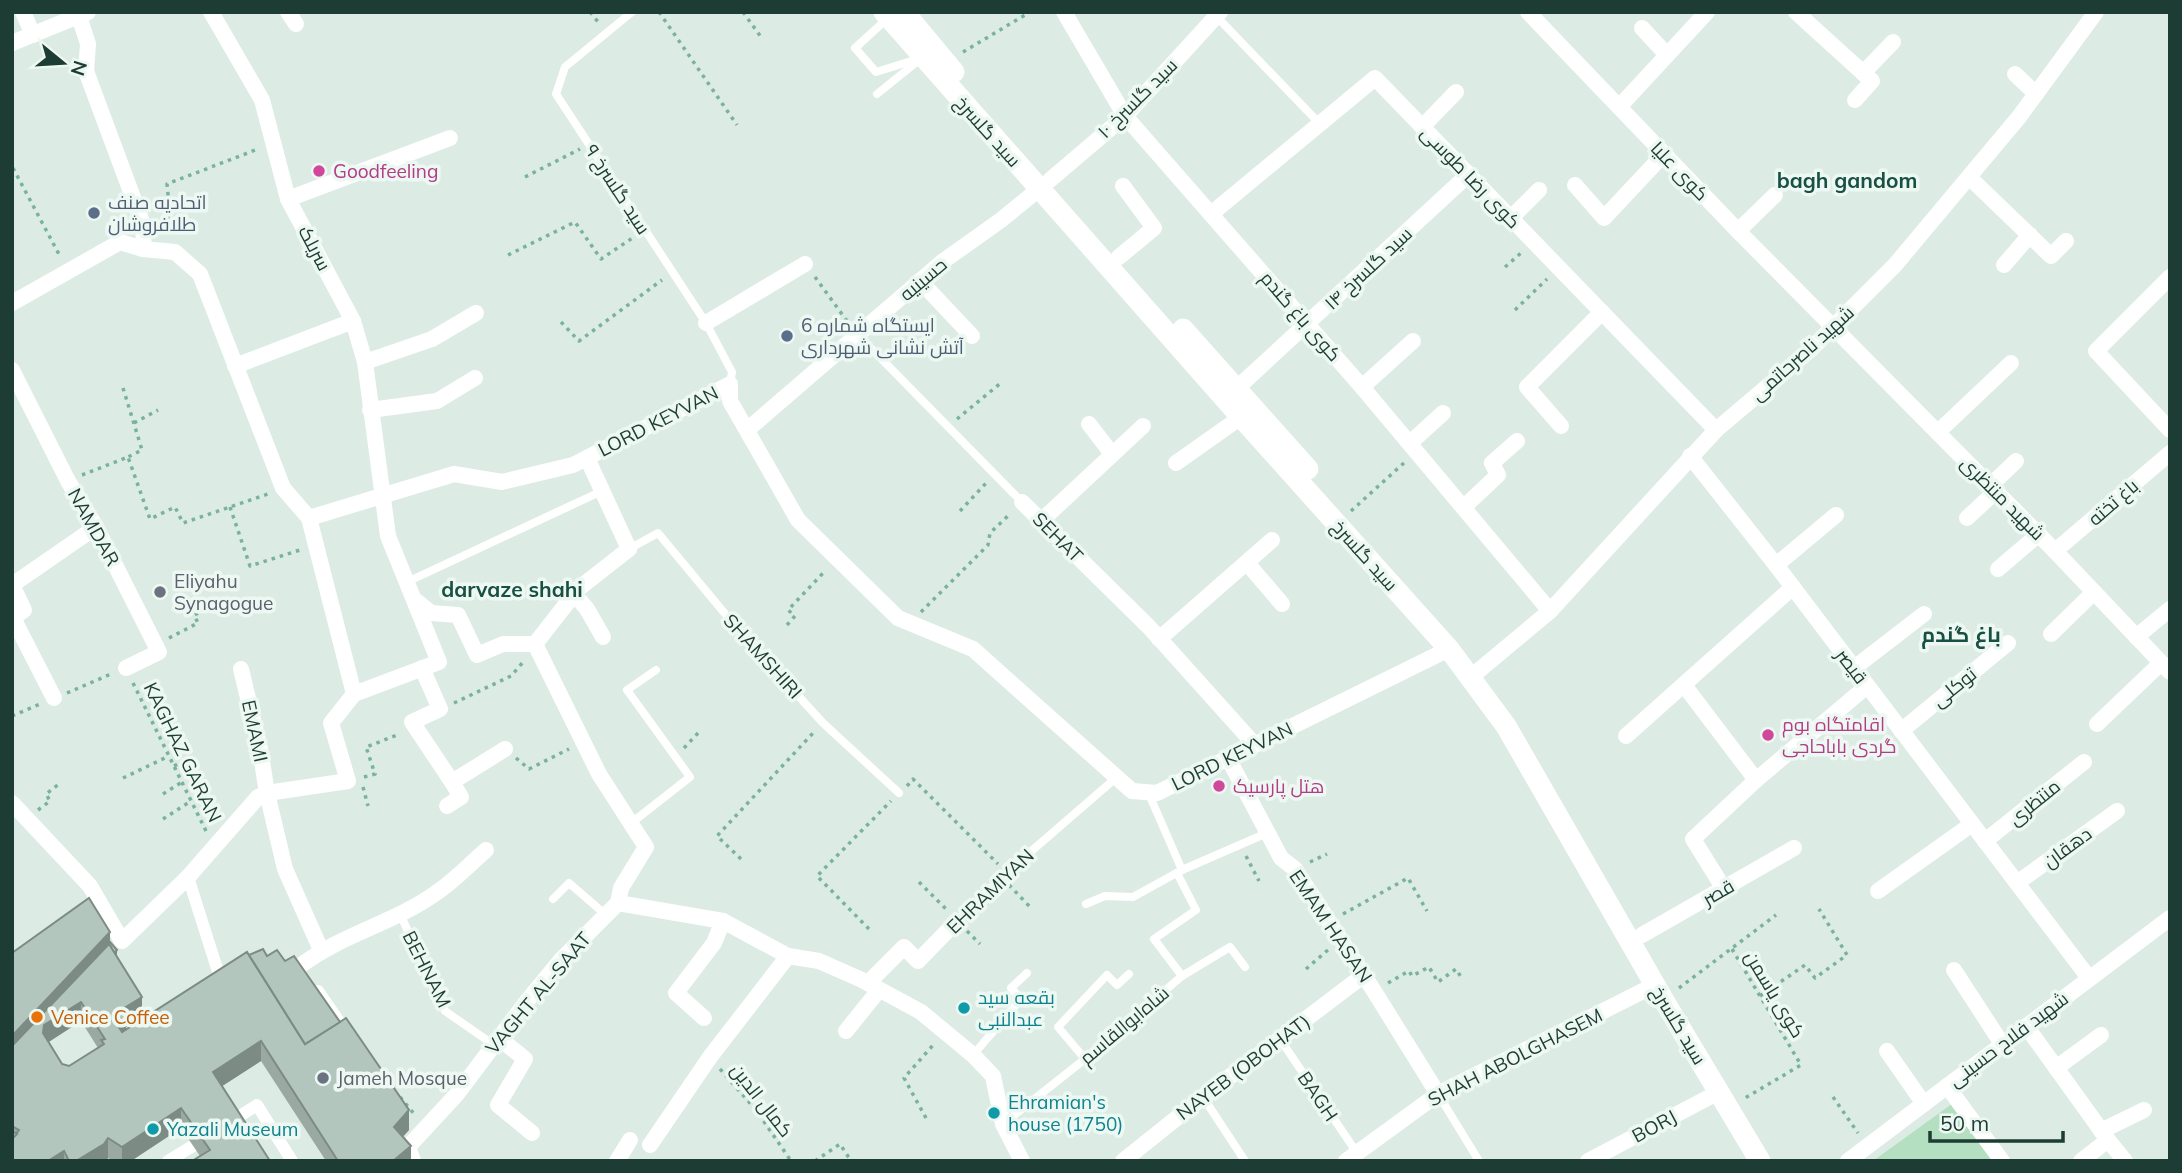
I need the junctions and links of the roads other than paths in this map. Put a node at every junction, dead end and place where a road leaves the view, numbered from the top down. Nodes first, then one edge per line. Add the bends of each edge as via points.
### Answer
1 (23, 12) edge
2 (211, 12) edge
3 (632, 12) edge
4 (1064, 12) edge
5 (1528, 12) edge
6 (1707, 12) edge
7 (1796, 12) edge
8 (2096, 12) edge
9 (83, 14) edge
10 (893, 14) edge
11 (1218, 14) edge
12 (1642, 28) dead end
13 (33, 35) junction
14 (12, 43) edge
15 (1892, 43) dead end
16 (1667, 55) junction
17 (935, 56) junction
18 (1863, 73) junction
19 (2014, 74) dead end
20 (1456, 92) dead end
21 (877, 94) dead end
22 (2036, 94) junction
23 (1855, 100) dead end
24 (1619, 107) junction
25 (1125, 116) junction
26 (1320, 124) junction
27 (1423, 127) junction
28 (450, 138) dead end
29 (1664, 154) junction
30 (1469, 174) junction
31 (1969, 177) junction
32 (1044, 184) junction
33 (1575, 185) dead end
34 (1123, 186) dead end
35 (1539, 190) dead end
36 (1775, 195) dead end
37 (288, 199) junction
38 (1211, 214) junction
39 (1511, 218) junction
40 (1738, 231) junction
41 (2029, 235) junction
42 (2066, 241) dead end
43 (143, 248) junction
44 (1119, 257) junction
45 (806, 264) road end
46 (2004, 265) dead end
47 (2170, 277) edge
48 (920, 281) junction
49 (12, 303) edge
50 (1602, 312) junction
51 (476, 313) dead end
52 (353, 321) junction
53 (706, 323) junction
54 (1308, 323) junction
55 (1833, 326) junction
56 (857, 334) junction
57 (972, 336) dead end
58 (1413, 341) dead end
59 (365, 362) junction
60 (2011, 363) dead end
61 (236, 366) junction
62 (12, 370) edge
63 (475, 378) dead end
64 (730, 384) junction
65 (1362, 387) junction
66 (1236, 389) junction
67 (370, 410) junction
68 (1443, 413) dead end
69 (1241, 417) junction
70 (1089, 424) dead end
71 (1143, 426) dead end
72 (1561, 426) dead end
73 (747, 430) junction
74 (1716, 430) junction
75 (2170, 430) edge
76 (1938, 432) junction
77 (1517, 441) dead end
78 (1413, 447) junction
79 (2170, 453) edge
80 (1112, 454) junction
81 (1690, 456) junction
82 (587, 458) junction
83 (2016, 461) dead end
84 (1176, 463) dead end
85 (1993, 488) junction
86 (602, 491) junction
87 (382, 496) junction
88 (1023, 502) joint
89 (1464, 507) junction
90 (1836, 515) dead end
91 (309, 518) junction
92 (1967, 518) dead end
93 (1041, 521) junction
94 (96, 527) junction
95 (2039, 534) junction
96 (1272, 540) dead end
97 (629, 548) junction
98 (2056, 551) junction
99 (1247, 563) junction
100 (1776, 565) junction
101 (1998, 569) dead end
102 (407, 582) junction
103 (1793, 587) junction
104 (2094, 592) junction
105 (574, 594) junction
106 (413, 599) junction
107 (15, 600) edge
108 (1282, 604) dead end
109 (2170, 609) edge
110 (1550, 611) junction
111 (1924, 614) dead end
112 (2051, 634) dead end
113 (2136, 636) junction
114 (603, 637) dead end
115 (1159, 639) junction
116 (2008, 643) dead end
117 (535, 644) junction
118 (1456, 645) junction
119 (126, 668) road end
120 (422, 668) junction
121 (1854, 668) junction
122 (2165, 668) edge
123 (241, 670) dead end
124 (656, 670) dead end
125 (1477, 673) junction
126 (1684, 685) junction
127 (1867, 686) junction
128 (354, 694) junction
129 (54, 698) dead end
130 (2097, 724) dead end
131 (1901, 731) junction
132 (1626, 736) dead end
133 (1255, 745) junction
134 (505, 749) road end
135 (1228, 758) junction
136 (2084, 762) dead end
137 (1117, 777) junction
138 (1756, 780) junction
139 (452, 782) junction
140 (268, 793) junction
141 (899, 793) road end
142 (1148, 793) junction
143 (12, 803) edge
144 (447, 806) dead end
145 (2117, 811) dead end
146 (630, 824) junction
147 (1972, 824) junction
148 (1267, 833) junction
149 (1985, 841) junction
150 (1794, 848) dead end
151 (486, 850) dead end
152 (1180, 872) junction
153 (188, 877) junction
154 (2017, 883) junction
155 (1724, 889) junction
156 (1878, 891) dead end
157 (553, 899) dead end
158 (618, 903) junction
159 (1086, 904) dead end
160 (400, 914) junction
161 (606, 915) junction
162 (2170, 918) edge
163 (723, 921) junction
164 (957, 921) joint
165 (1642, 935) junction
166 (321, 950) junction
167 (788, 956) junction
168 (295, 966) joint
169 (1245, 967) dead end
170 (241, 968) edge
171 (1954, 970) dead end
172 (1027, 973) dead end
173 (1129, 974) dead end
174 (1364, 975) junction
175 (1182, 976) junction
176 (2089, 978) junction
177 (874, 986) junction
178 (1665, 989) junction
179 (704, 1018) dead end
180 (2026, 1026) junction
181 (846, 1031) dead end
182 (2101, 1035) dead end
183 (346, 1038) edge
184 (1280, 1039) junction
185 (496, 1041) junction
186 (2002, 1044) junction
187 (1887, 1051) dead end
188 (973, 1055) junction
189 (1085, 1059) junction
190 (2056, 1068) junction
191 (1947, 1086) junction
192 (1719, 1092) junction
193 (1438, 1094) junction
194 (1203, 1097) junction
195 (1924, 1104) junction
196 (2144, 1110) dead end
197 (1003, 1124) junction
198 (532, 1133) dead end
199 (2105, 1136) junction
200 (630, 1140) dead end
201 (650, 1145) dead end
202 (1355, 1158) edge
203 (167, 1161) edge
204 (292, 1161) edge
205 (413, 1161) edge
206 (617, 1161) edge
207 (1022, 1161) edge
208 (1124, 1161) edge
209 (1245, 1161) edge
210 (1479, 1161) edge
211 (1588, 1161) edge
212 (1760, 1161) edge
213 (1776, 1161) edge
214 (1848, 1161) edge
215 (2002, 1161) edge
216 (2081, 1161) edge
217 (2125, 1161) edge

1 - 13 street
2 - 37 street, سریلک via 262,100
3 - 53 lane, سید گلسرخ ۹ via 565,67 556,94
4 - 25 street, کوی باغ گندم
5 - 24 street, کوی علیا
6 - 16 street
7 - 18 street
8 - 22 street, شهید ناصرحاتمی
9 - 13 street
9 - 43 street via 86,71 144,227
10 - 17 main road, سید گلسرخ
10 - 17 lane via 855,48 876,72
11 - 25 street, سید گلسرخ ۱۰
11 - 26 lane
12 - 16 street
13 - 14 street
15 - 18 street
16 - 24 street
17 - 21 lane
17 - 32 main road, سید گلسرخ
18 - 23 street via 1872,81
19 - 22 street
20 - 27 street
22 - 31 street, شهید ناصرحاتمی
24 - 29 street, کوی علیا
25 - 32 street, سید گلسرخ ۱۰
25 - 38 street, کوی باغ گندم
26 - 27 street, کوی رضا طوسی via 1375,78
26 - 38 street, کوی رضا طوسی
27 - 30 street, کوی رضا طوسی
28 - 37 street
29 - 33 street via 1604,218
29 - 40 street, کوی علیا
30 - 39 street, کوی رضا طوسی
30 - 54 street, سید گلسرخ ۱۴
31 - 41 street
31 - 55 street, شهید ناصرحاتمی via 1895,265
32 - 44 main road, سید گلسرخ
32 - 48 street, حسینیه
32 - 69 main road, سید گلسرخ
34 - 44 street via 1154,228
35 - 39 street
36 - 40 street
37 - 52 street, سریلک
38 - 54 street, کوی باغ گندم
39 - 50 street, کوی رضا طوسی
40 - 55 street, کوی علیا
41 - 42 street via 2051,256
41 - 46 street
43 - 49 street via 120,243
43 - 61 street via 175,253 200,274
44 - 66 main road, سید گلسرخ
45 - 53 street
47 - 75 street via 2096,351
48 - 56 street, حسینیه
48 - 57 street
50 - 72 street via 1527,387
50 - 74 street, کوی رضا طوسی
51 - 59 street via 432,339
52 - 59 street, سریلک
52 - 61 street
53 - 64 lane, سید گلسرخ ۹ via 732,372
54 - 65 street, کوی باغ گندم
54 - 66 street, سید گلسرخ ۱۴
55 - 74 street, شهید ناصرحاتمی
55 - 76 street, شهید منتظری
56 - 73 street, حسینیه
56 - 88 lane, SEHAT
58 - 65 street
59 - 67 street, سریلک
60 - 76 street
61 - 91 street via 283,488
62 - 94 street, NAMDAR
63 - 67 street via 437,401
64 - 73 street, LORD KEYVAN via 730,401
64 - 82 street, LORD KEYVAN
65 - 78 street, کوی باغ گندم
66 - 118 main road, سید گلسرخ
67 - 87 street, سریلک
68 - 78 street
69 - 84 street
69 - 118 main road, سید گلسرخ
70 - 80 street
71 - 80 street
73 - 137 street, LORD KEYVAN via 798,520 898,618 973,649
74 - 81 street, شهید ناصرحاتمی
76 - 85 street, شهید منتظری
77 - 89 street via 1492,463 1498,475
78 - 89 street, کوی باغ گندم
79 - 98 street, باغ تخته
80 - 93 street
81 - 100 street, قیصر
81 - 110 street, شهید ناصرحاتمی
82 - 86 street
82 - 87 street, LORD KEYVAN via 502,482 454,474
83 - 85 street
85 - 92 street
85 - 95 street, شهید منتظری
86 - 97 street
86 - 102 lane
87 - 91 street, LORD KEYVAN
87 - 102 street, سریلک via 388,536
88 - 93 street, SEHAT
89 - 110 street, کوی باغ گندم
90 - 100 street
91 - 128 street
93 - 115 street, SEHAT
94 - 107 street via 12,585
94 - 119 street, NAMDAR via 159,652
95 - 98 street, شهید منتظری
95 - 101 street
96 - 99 street
97 - 105 street
97 - 141 lane, SHAMSHIRI via 657,533 823,723
98 - 104 street, شهید منتظری
99 - 108 street
99 - 115 street
100 - 103 street, قیصر
102 - 106 street, سریلک
103 - 121 street, قیصر
103 - 126 street
104 - 112 street
104 - 113 street, شهید منتظری
105 - 114 street
105 - 117 street
106 - 117 street via 431,613 457,615 477,655 503,645
106 - 120 street, سریلک via 439,662
107 - 129 street via 24,610 13,618
109 - 113 street
110 - 125 street, شهید ناصرحاتمی
111 - 121 street
113 - 122 street, شهید منتظری
115 - 133 street, SEHAT
116 - 131 street, توکلی
117 - 146 street via 599,774
118 - 125 main road, سید گلسرخ
118 - 133 street, LORD KEYVAN
120 - 128 street
120 - 139 street via 440,709 412,722
121 - 127 street, قیصر
122 - 130 street
123 - 140 street, EMAMI
124 - 146 lane via 628,690 690,777
125 - 165 main road, سید گلسرخ via 1517,718
125 - 178 main road, سید گلسرخ
126 - 132 street
126 - 138 street
127 - 131 street, قیصر
127 - 138 street
128 - 140 street via 331,723 348,781
131 - 147 street, قیصر
133 - 135 street, LORD KEYVAN
134 - 139 street
135 - 142 street, LORD KEYVAN via 1157,793
135 - 148 street, EMAM HASAN
136 - 149 street, منتظری
137 - 142 street, LORD KEYVAN via 1132,791
137 - 164 lane, EHRAMIYAN
138 - 155 street via 1693,839
139 - 144 street via 461,797
140 - 153 street via 258,797
140 - 166 street, EMAMI via 285,869
142 - 152 lane
143 - 153 street via 90,886 91,900 122,941
145 - 154 street, دهقان
146 - 158 street via 646,847 621,888
147 - 149 street, قیصر
147 - 156 street
148 - 152 lane
148 - 174 street, EMAM HASAN
149 - 154 street, قیصر
150 - 155 street, قصر
151 - 160 street via 436,893
152 - 159 lane via 1133,897 1105,896
152 - 175 lane via 1196,910 1154,939
153 - 170 street via 215,982
154 - 176 street, قیصر
155 - 165 street, قصر
157 - 161 lane via 569,883
158 - 161 street, VAGHT AL-SAAT
158 - 163 street
160 - 166 street
160 - 185 lane, BEHNAM via 445,1011
161 - 185 street, VAGHT AL-SAAT via 560,961
162 - 176 street, شهید فلاح حسینی
163 - 167 street
163 - 179 street via 714,943 676,993
164 - 177 street, EHRAMIYAN via 918,961 904,947
165 - 178 main road, سید گلسرخ
166 - 168 street
167 - 177 street via 819,961
167 - 201 street via 721,1034
168 - 183 street via 347,1033
169 - 175 lane, شاه‌ابوالقاسم via 1230,947
171 - 186 street
172 - 188 lane via 1011,988 1021,999
173 - 189 lane via 1117,985 1107,975 1058,1027
174 - 184 street, NAYEB (OBOHAT)
174 - 193 street, EMAM HASAN
175 - 189 lane, شاه‌ابوالقاسم
176 - 180 street, شهید فلاح حسینی
177 - 181 street
177 - 188 street via 920,1012
178 - 192 main road, سید گلسرخ
178 - 193 street, SHAH ABOLGHASEM
178 - 213 main road, سید گلسرخ
180 - 186 street, شهید فلاح حسینی
180 - 190 street
182 - 190 street
184 - 194 street, NAYEB (OBOHAT)
184 - 202 lane, BAGH
185 - 198 street via 525,1059 498,1105
185 - 205 street, VAGHT AL-SAAT via 457,1094 408,1147
186 - 191 street, شهید فلاح حسینی
187 - 195 street
188 - 197 street via 993,1076
189 - 197 lane, شاه‌ابوالقاسم
190 - 199 street
191 - 195 street, شهید فلاح حسینی
191 - 215 street
192 - 211 street, BORJ
192 - 212 main road, سید گلسرخ
193 - 202 street, SHAH ABOLGHASEM
193 - 210 lane
194 - 208 street, NAYEB (OBOHAT)
194 - 209 lane
195 - 214 street, شهید فلاح حسینی
196 - 199 street
197 - 207 street
199 - 216 street
199 - 217 street
200 - 206 street
203 - 204 street via 257,1105

